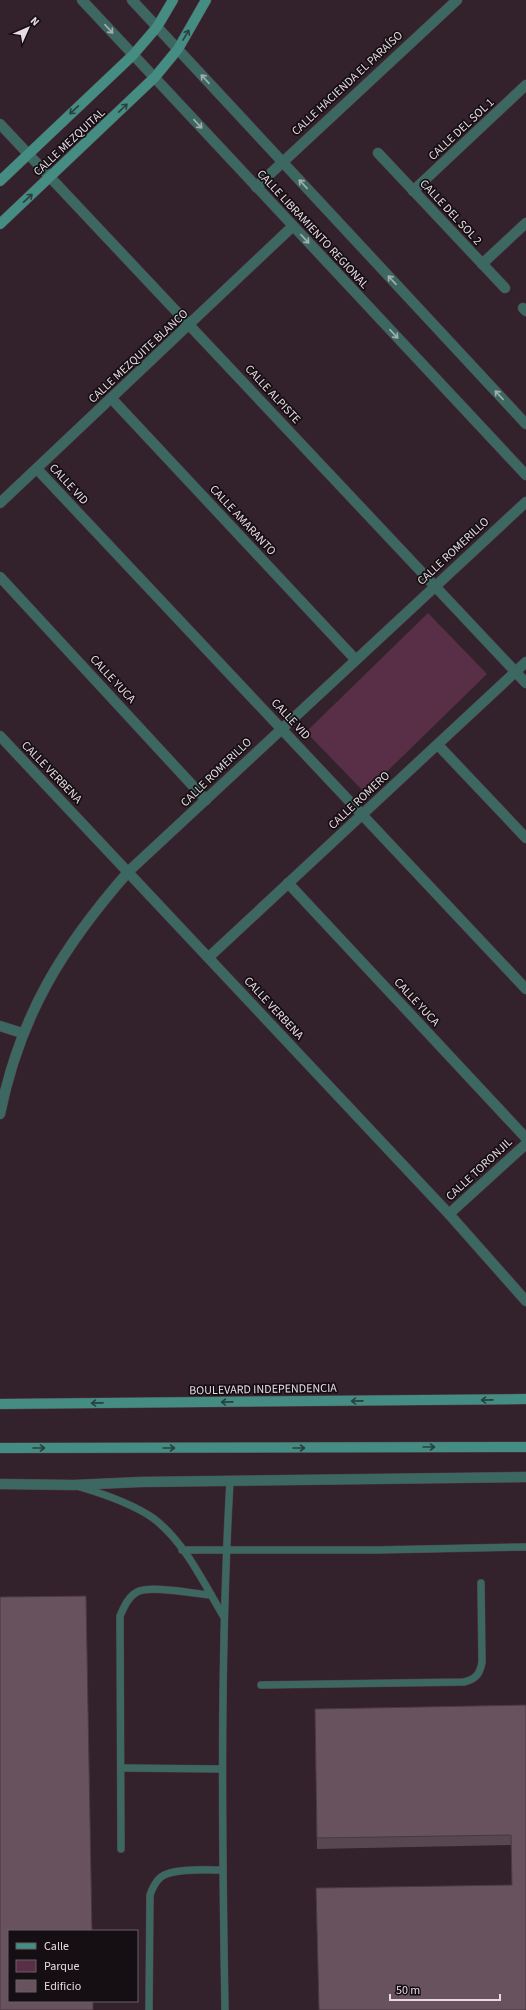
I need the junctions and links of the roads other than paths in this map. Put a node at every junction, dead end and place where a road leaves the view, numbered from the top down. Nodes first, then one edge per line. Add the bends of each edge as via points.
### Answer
1 (82, 0) edge
2 (132, 0) edge
3 (173, 0) edge
4 (206, 0) edge
5 (456, 0) edge
6 (157, 27) junction
7 (178, 49) junction
8 (133, 55) junction
9 (155, 77) junction
10 (526, 85) edge
11 (0, 124) edge
12 (378, 153) dead end
13 (28, 154) junction
14 (282, 161) junction
15 (50, 178) junction
16 (0, 181) edge
17 (256, 186) junction
18 (413, 191) junction
19 (526, 223) edge
20 (0, 224) edge
21 (293, 226) junction
22 (482, 264) junction
23 (505, 288) dead end
24 (190, 325) junction
25 (112, 399) junction
26 (526, 424) edge
27 (37, 468) junction
28 (526, 475) edge
29 (526, 502) edge
30 (0, 503) edge
31 (0, 576) edge
32 (435, 585) junction
33 (355, 659) junction
34 (526, 662) edge
35 (516, 672) junction
36 (526, 683) edge
37 (281, 728) junction
38 (2, 742) edge
39 (438, 745) junction
40 (206, 800) junction
41 (363, 814) junction
42 (526, 838) edge
43 (129, 871) junction
44 (288, 883) junction
45 (209, 957) junction
46 (526, 989) edge
47 (0, 1026) edge
48 (22, 1033) junction
49 (0, 1114) edge
50 (526, 1138) edge
51 (526, 1144) edge
52 (449, 1214) junction
53 (526, 1301) edge
54 (526, 1399) edge
55 (0, 1404) edge
56 (526, 1447) edge
57 (0, 1448) edge
58 (526, 1477) edge
59 (230, 1481) junction
60 (0, 1484) edge
61 (74, 1485) junction
62 (526, 1547) edge
63 (182, 1550) junction
64 (226, 1551) junction
65 (480, 1583) dead end
66 (211, 1595) junction
67 (224, 1617) junction
68 (261, 1685) dead end
69 (122, 1768) junction
70 (222, 1769) junction
71 (121, 1849) dead end
72 (222, 1870) junction
73 (149, 2010) edge
74 (225, 2010) edge

1 -> 8 street, CALLE LIBRAMIENTO REGIONAL
2 - 6 street, CALLE LIBRAMIENTO REGIONAL
3 - 6 main road, CALLE MEZQUITAL
7 -> 4 main road, CALLE MEZQUITAL
5 - 14 street, CALLE HACIENDA EL PARAÍSO
6 - 7 street, CALLE LIBRAMIENTO REGIONAL
6 - 8 main road, CALLE MEZQUITAL
7 - 9 main road, CALLE MEZQUITAL
14 -> 7 street, CALLE LIBRAMIENTO REGIONAL
8 - 9 street, CALLE LIBRAMIENTO REGIONAL
8 -> 13 main road, CALLE MEZQUITAL
15 -> 9 main road, CALLE MEZQUITAL
9 -> 17 street, CALLE LIBRAMIENTO REGIONAL
10 - 18 street, CALLE DEL SOL 1
11 - 13 street, CALLE ALPISTE
12 - 18 street, CALLE DEL SOL 2
13 - 15 street, CALLE ALPISTE
13 - 16 main road, CALLE MEZQUITAL
14 - 17 street, CALLE HACIENDA EL PARAÍSO
26 -> 14 street, CALLE LIBRAMIENTO REGIONAL
20 -> 15 main road, CALLE MEZQUITAL
15 - 24 street, CALLE ALPISTE
17 - 21 street, CALLE LIBRAMIENTO REGIONAL
18 - 22 street, CALLE DEL SOL 2
19 - 22 street
21 - 24 street, CALLE MEZQUITE BLANCO
21 -> 28 street, CALLE LIBRAMIENTO REGIONAL
22 - 23 street, CALLE DEL SOL 2
24 - 25 street, CALLE MEZQUITE BLANCO
24 - 32 street, CALLE ALPISTE
25 - 27 street, CALLE MEZQUITE BLANCO
25 - 33 street, CALLE AMARANTO
27 - 30 street, CALLE MEZQUITE BLANCO
27 - 37 street, CALLE VID
29 - 32 street, CALLE ROMERILLO
31 - 40 street, CALLE YUCA
32 - 33 street, CALLE ROMERILLO
32 - 35 street, CALLE ALPISTE
33 - 37 street, CALLE ROMERILLO
34 - 35 street, CALLE ROMERO
35 - 36 street, CALLE ALPISTE
35 - 39 street, CALLE ROMERO
37 - 40 street, CALLE ROMERILLO
37 - 41 street, CALLE VID
38 - 43 street, CALLE VERBENA
39 - 41 street, CALLE ROMERO
39 - 42 street
40 - 43 street, CALLE ROMERILLO
41 - 44 street, CALLE ROMERO
41 - 46 street, CALLE VID
43 - 45 street, CALLE VERBENA
43 - 48 street, CALLE ROMERILLO via 100,904 67,950 50,976
44 - 45 street, CALLE ROMERO
44 - 50 street, CALLE YUCA
45 - 52 street, CALLE VERBENA
47 - 48 street
48 - 49 street, CALLE ROMERILLO via 7,1080
51 - 52 street, CALLE TORONJIL
52 - 53 street, CALLE VERBENA
54 -> 55 main road, BOULEVARD INDEPENDENCIA
57 -> 56 main road
58 - 59 street
59 - 61 street
59 - 64 lane
60 - 61 street
61 - 63 lane via 138,1509 166,1530
62 - 64 lane
63 - 64 lane
63 - 66 lane
64 - 67 lane
65 - 68 lane via 482,1662 480,1670 472,1680
66 - 67 lane
66 - 69 lane via 149,1589 138,1592 124,1605 120,1616
67 - 70 lane
69 - 70 lane
69 - 71 lane
70 - 72 lane
72 - 73 lane via 171,1872 161,1876 154,1884 150,1895
72 - 74 lane

